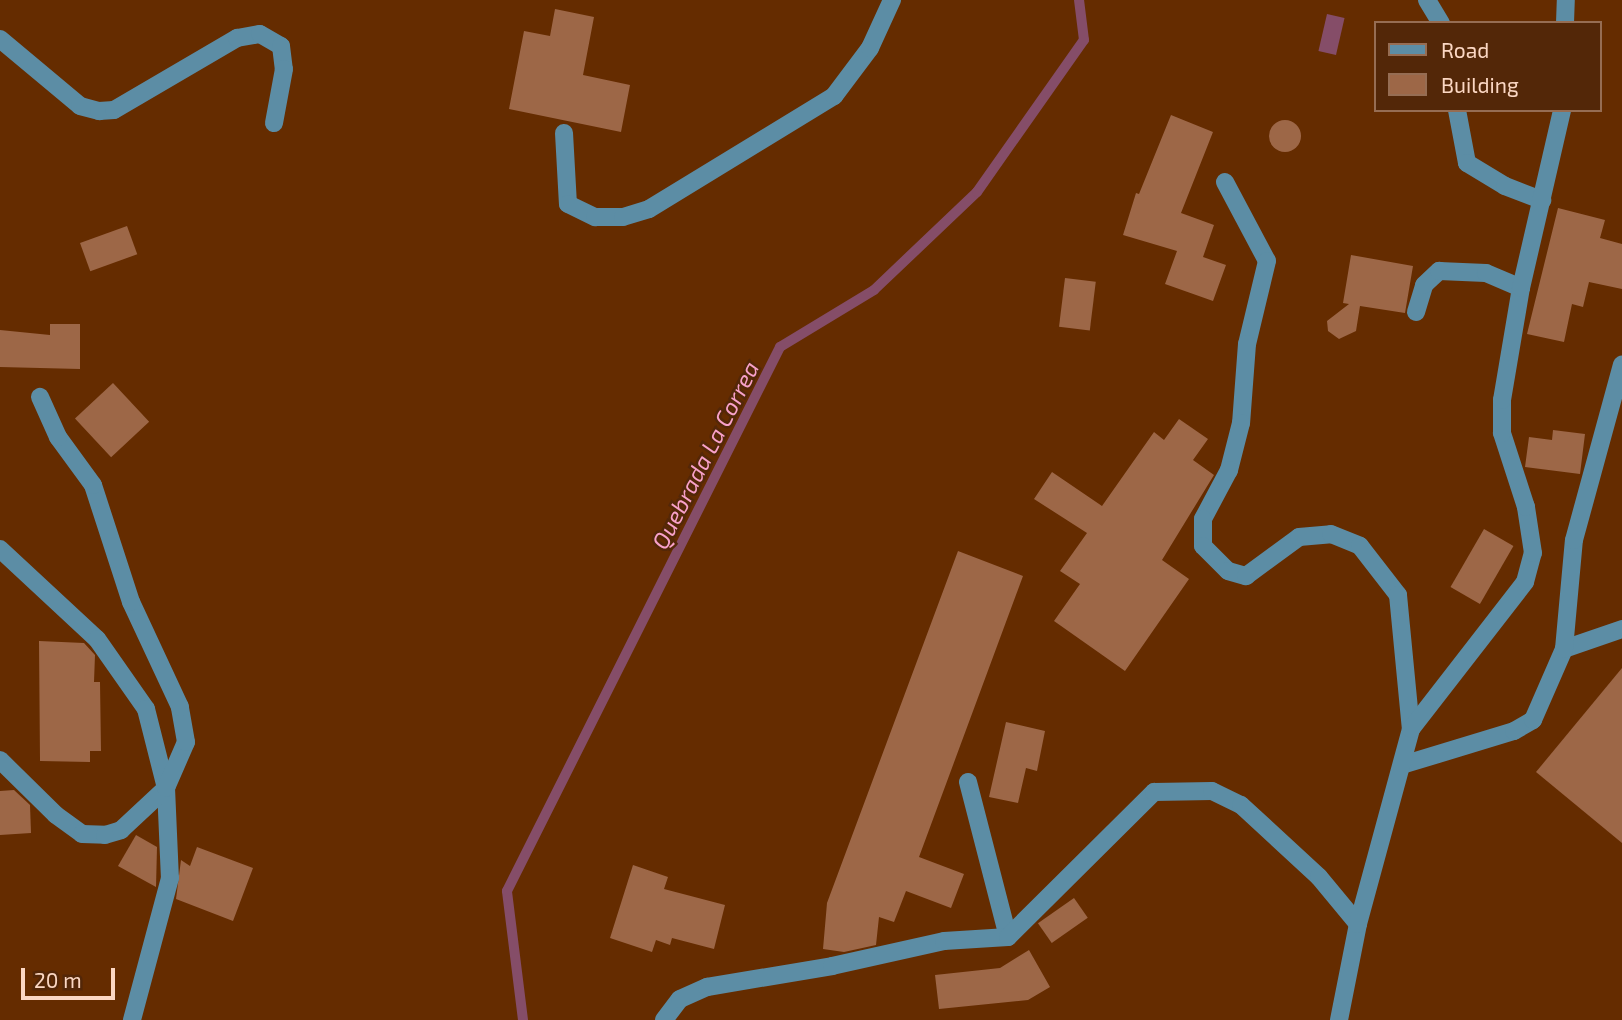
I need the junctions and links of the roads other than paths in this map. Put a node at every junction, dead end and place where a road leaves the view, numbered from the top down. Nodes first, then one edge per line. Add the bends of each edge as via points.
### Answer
1 (892, 0) edge
2 (1427, 0) edge
3 (1566, 0) edge
4 (1440, 21) edge
5 (1565, 21) edge
6 (0, 40) edge
7 (1457, 112) edge
8 (1562, 112) edge
9 (274, 123) dead end
10 (564, 133) dead end
11 (1225, 182) dead end
12 (1542, 200) junction
13 (1521, 288) junction
14 (1416, 312) dead end
15 (1622, 364) edge
16 (40, 397) dead end
17 (0, 549) edge
18 (1622, 628) edge
19 (1564, 649) junction
20 (1411, 729) junction
21 (0, 760) edge
22 (1402, 765) junction
23 (968, 782) dead end
24 (166, 789) junction
25 (1358, 924) junction
26 (1008, 937) junction
27 (132, 1020) edge
28 (664, 1020) edge
29 (1339, 1020) edge

1 - 10 street via 870,48 834,96 649,209 623,217 596,217 568,204
2 - 4 street
3 - 5 street
6 - 9 street via 80,106 99,111 114,110 237,38 260,34 281,46 284,69
7 - 12 street via 1467,163 1504,186
8 - 12 street
11 - 20 street via 1267,261 1247,344 1241,423 1229,470 1203,519 1203,545 1228,570 1246,576 1299,537 1331,534 1360,546 1398,595
12 - 13 street
13 - 14 street via 1486,273 1439,271 1424,285
13 - 20 street via 1502,400 1502,433 1526,507 1533,553 1525,582
15 - 19 street via 1574,540
16 - 24 street via 58,438 93,485 131,602 180,708 186,742
17 - 24 street via 97,639 146,709
18 - 19 street
19 - 22 street via 1533,720 1514,731
20 - 22 street
21 - 24 street via 82,834 121,830
22 - 25 street
23 - 26 street
24 - 27 street via 170,878
25 - 26 street via 1318,877 1241,805 1212,791 1184,789 1154,792
25 - 29 street
26 - 28 street via 944,941 707,987 680,999

